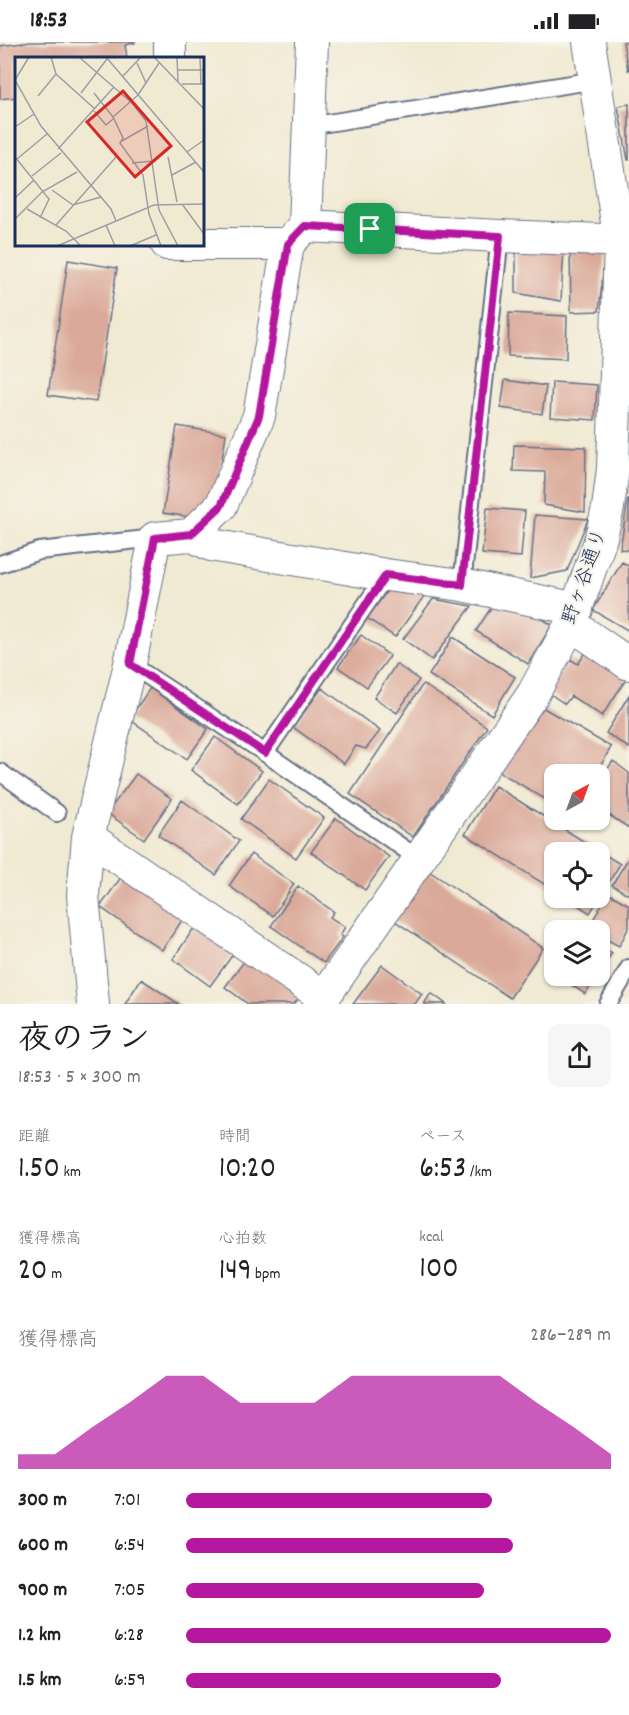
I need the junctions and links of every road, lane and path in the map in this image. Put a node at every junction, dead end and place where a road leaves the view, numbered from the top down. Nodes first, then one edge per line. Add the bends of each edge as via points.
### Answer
1 (312, 42) edge
2 (590, 42) edge
3 (596, 80) junction
4 (309, 126) junction
5 (297, 235) junction
6 (500, 236) junction
7 (204, 241) edge
8 (625, 241) edge
9 (191, 534) junction
10 (155, 538) junction
11 (0, 564) edge
12 (386, 575) junction
13 (462, 585) junction
14 (574, 616) junction
15 (130, 664) junction
16 (629, 664) edge
17 (265, 753) junction
18 (0, 772) edge
19 (57, 813) dead end
20 (88, 837) junction
21 (419, 859) junction
22 (629, 968) edge
23 (321, 1000) edge
24 (93, 1004) edge
25 (608, 1004) edge

1 - 4 street
2 - 3 street, 野ヶ谷通り
3 - 4 lane
3 - 8 street, 野ヶ谷通り
4 - 5 street
5 - 6 street
5 - 7 street
5 - 9 street via 259,416 221,506
6 - 8 street
6 - 13 lane
8 - 14 street, 野ヶ谷通り via 608,508
9 - 10 street
9 - 12 street via 211,545
10 - 11 lane via 39,551
10 - 15 street
12 - 13 street
12 - 17 lane
13 - 14 street
14 - 16 street
14 - 21 street, 野ヶ谷通り via 533,694
15 - 17 lane
15 - 20 street
17 - 21 lane
18 - 19 lane
20 - 23 street
20 - 24 street via 83,894
21 - 23 street, 野ヶ谷通り
22 - 25 lane

